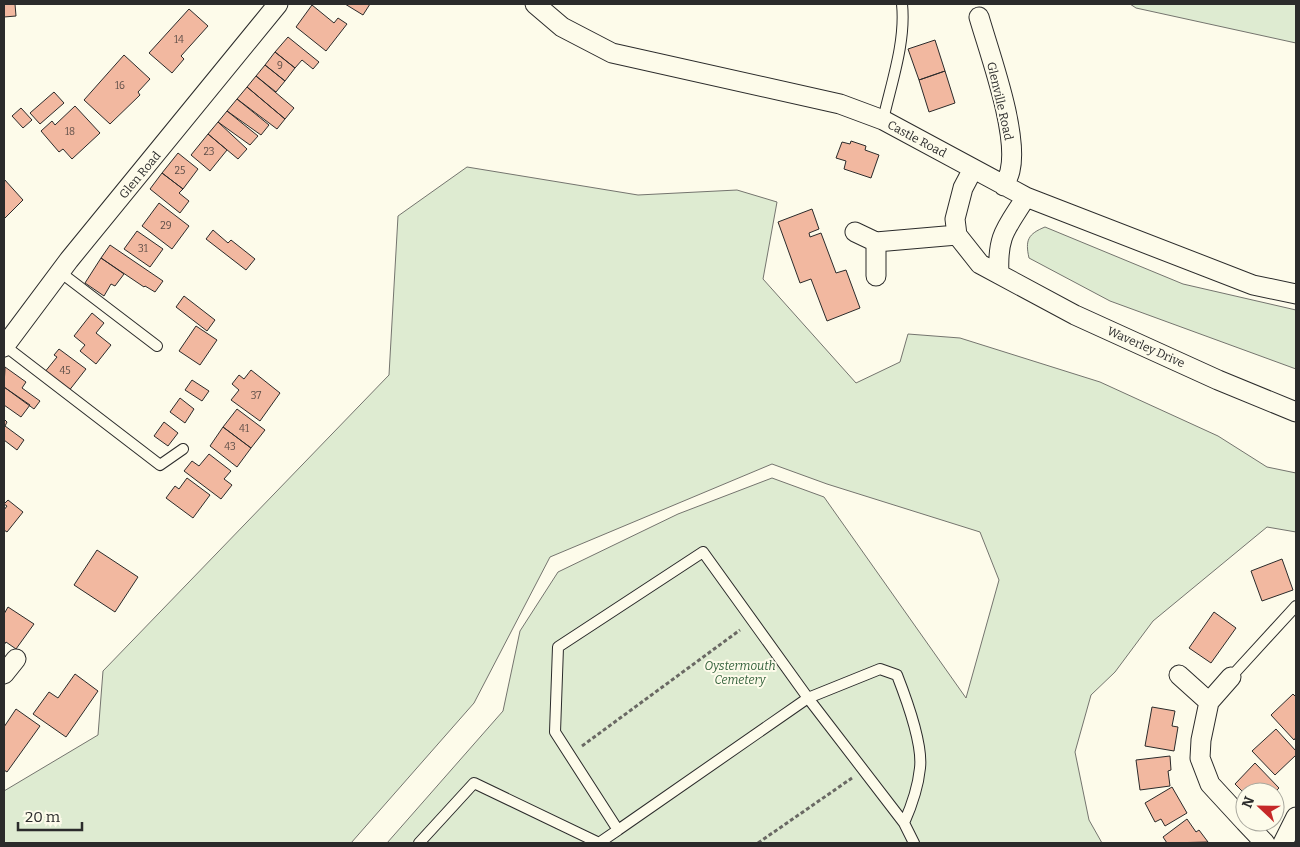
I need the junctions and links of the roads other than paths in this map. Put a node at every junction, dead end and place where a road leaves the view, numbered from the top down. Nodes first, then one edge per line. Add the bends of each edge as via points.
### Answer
1 (278, 4) edge
2 (534, 4) edge
3 (902, 4) edge
4 (979, 17) dead end
5 (883, 120) junction
6 (973, 169) junction
7 (1004, 186) junction
8 (1026, 197) junction
9 (855, 232) dead end
10 (1001, 237) junction
11 (876, 242) junction
12 (961, 242) junction
13 (60, 272) junction
14 (998, 274) junction
15 (876, 276) dead end
16 (1296, 294) edge
17 (7, 339) edge
18 (158, 346) dead end
19 (1296, 412) edge
20 (183, 450) dead end
21 (1296, 606) edge
22 (16, 659) dead end
23 (4, 674) edge
24 (1179, 675) dead end
25 (1231, 677) joint
26 (808, 698) junction
27 (1209, 702) junction
28 (1235, 811) edge
29 (1296, 817) edge
30 (904, 823) junction
31 (618, 830) junction
32 (1255, 832) edge
33 (419, 843) edge
34 (913, 843) edge
35 (1265, 843) edge
36 (1283, 843) edge

1 - 13 street, Glen Road
2 - 5 street, Castle Road via 562,27 612,53 840,104
3 - 5 lane via 898,48
4 - 7 street, Glenville Road via 1011,142 1010,171
5 - 6 street, Castle Road
6 - 7 street, Castle Road
6 - 12 street via 963,188 955,218
7 - 8 street, Castle Road
8 - 10 street
8 - 16 street, Castle Road via 1253,285
9 - 11 street
10 - 12 street via 983,245
10 - 14 street via 997,251
11 - 12 street
11 - 15 street
12 - 14 street, Waverley Drive via 980,264
13 - 17 street, Glen Road
13 - 18 lane
14 - 19 street, Waverley Drive via 1083,318
17 - 20 lane via 160,465
21 - 25 lane
22 - 23 street
24 - 27 street
25 - 27 street
26 - 30 lane
26 - 30 lane via 880,668 897,675 913,719 921,766 915,798
26 - 31 lane
26 - 31 lane via 703,552 558,647 554,732
27 - 28 street via 1200,758 1210,784
29 - 36 street
30 - 34 lane
31 - 33 lane via 599,843 474,783
32 - 35 street

